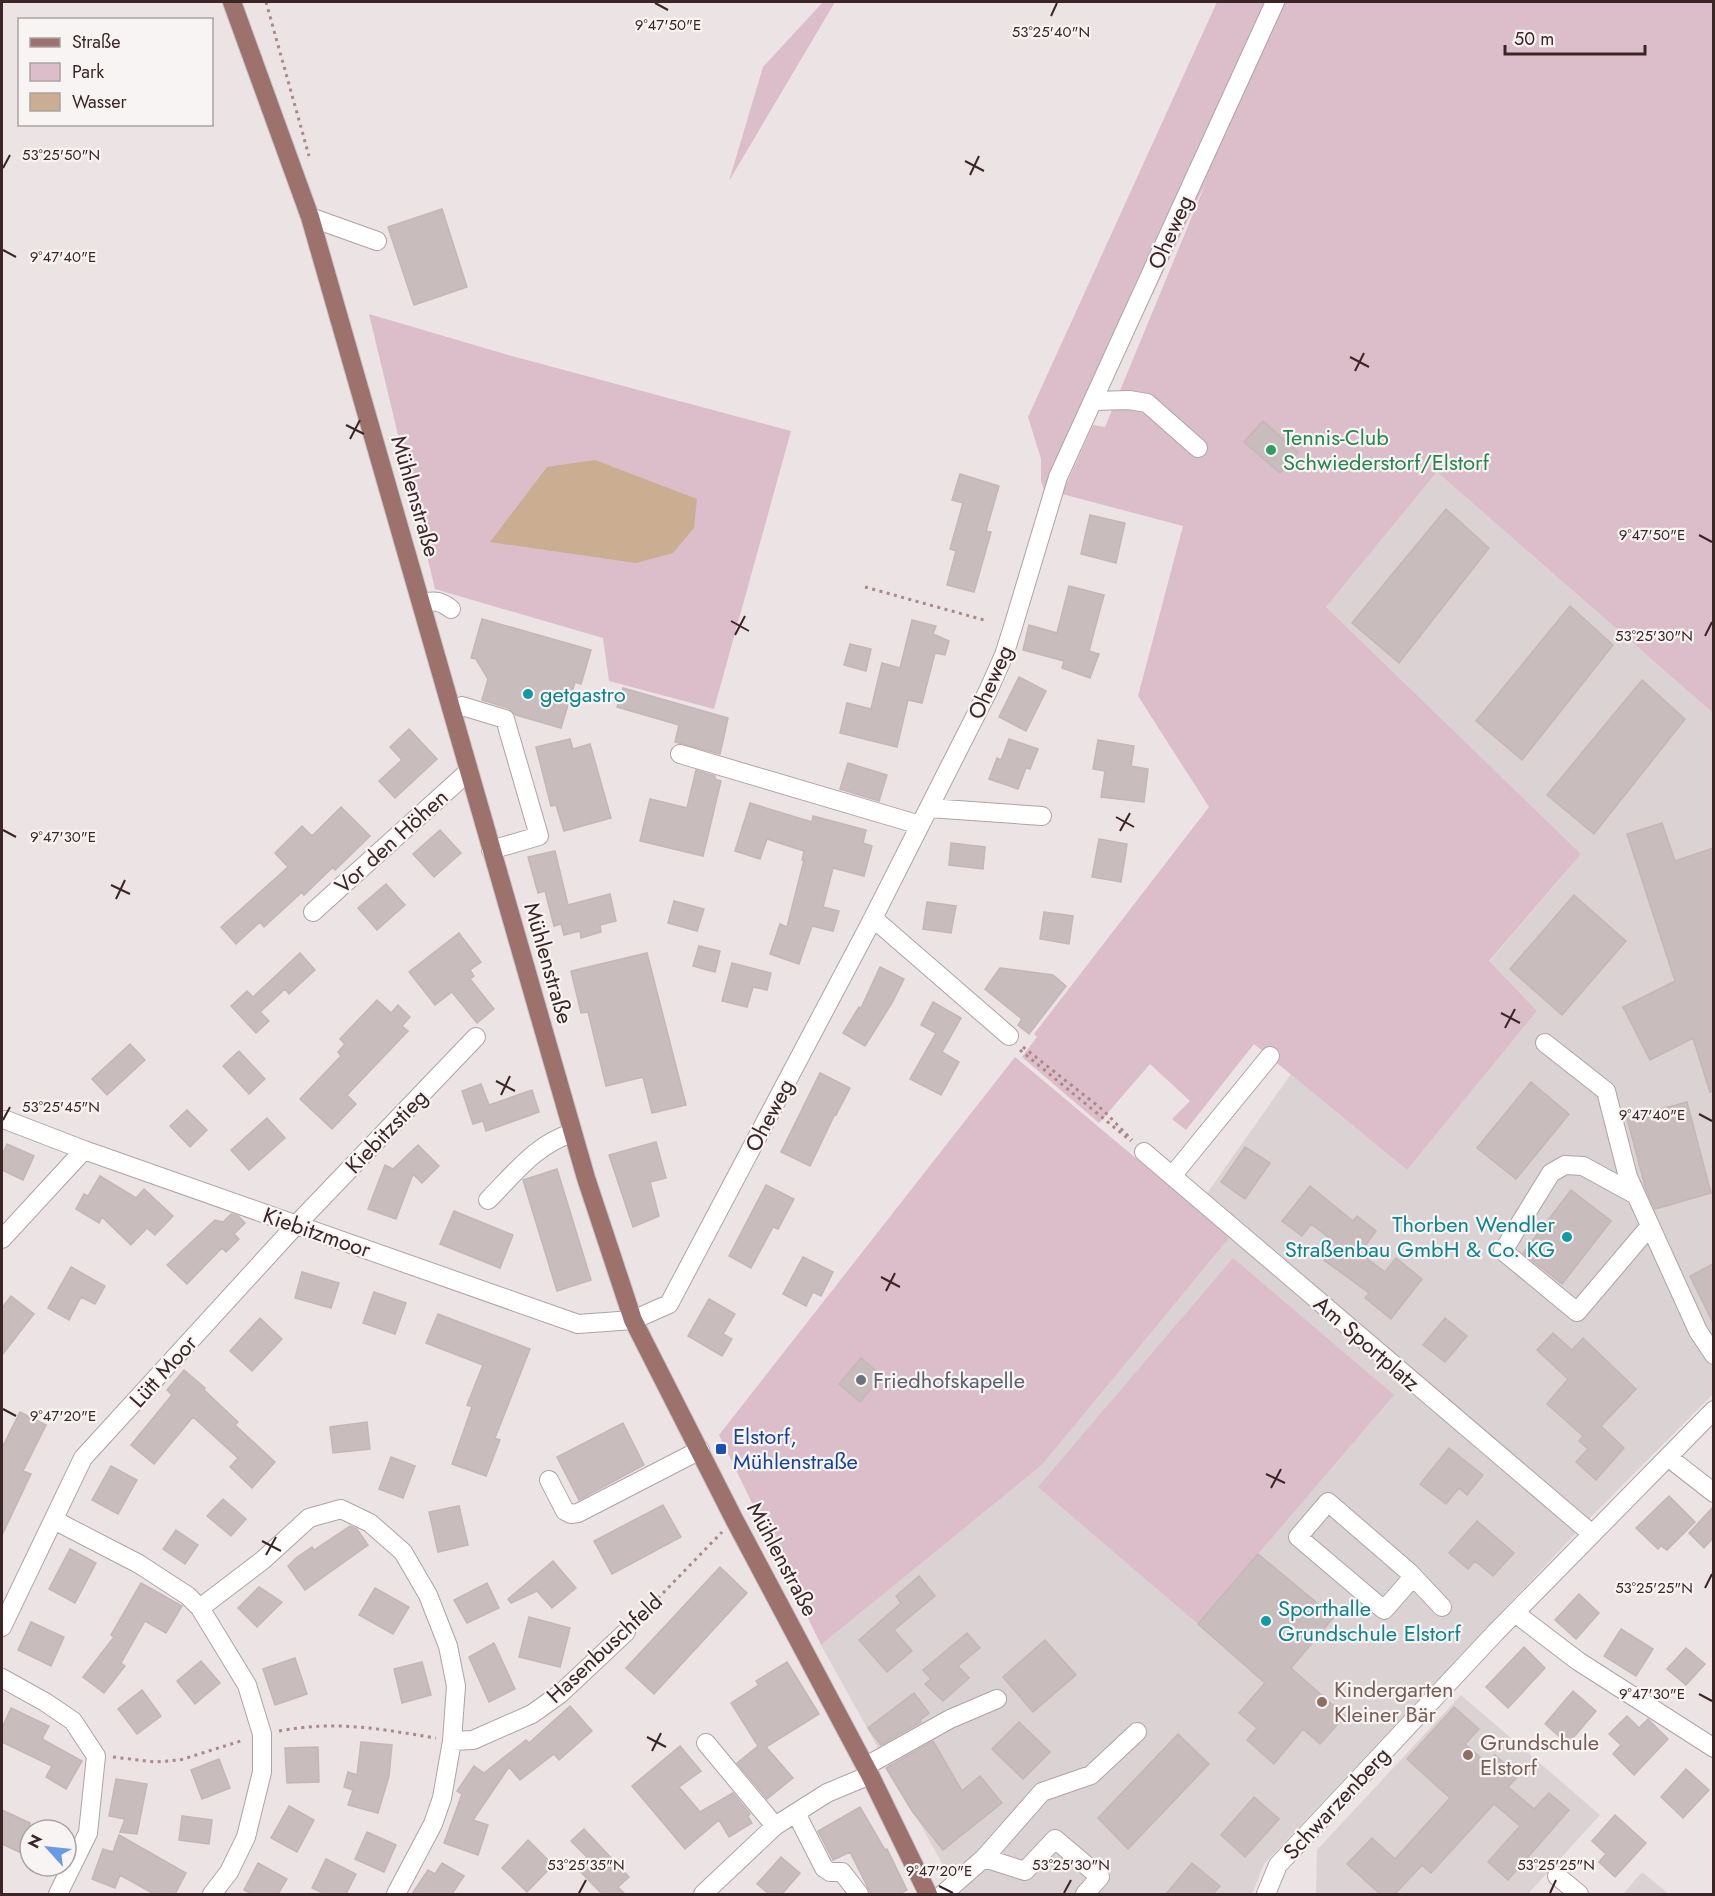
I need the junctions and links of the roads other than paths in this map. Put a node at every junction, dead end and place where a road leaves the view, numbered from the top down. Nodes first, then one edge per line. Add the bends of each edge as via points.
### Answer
1 (232, 2) edge
2 (1275, 2) edge
3 (310, 217) junction
4 (376, 241) dead end
5 (1094, 401) junction
6 (1198, 448) dead end
7 (422, 603) junction
8 (451, 609) dead end
9 (452, 710) junction
10 (680, 754) dead end
11 (469, 771) junction
12 (929, 808) junction
13 (1042, 816) dead end
14 (920, 825) junction
15 (492, 849) junction
16 (313, 912) dead end
17 (873, 918) junction
18 (1009, 1036) road end
19 (476, 1038) dead end
20 (1545, 1043) dead end
21 (1270, 1056) dead end
22 (6, 1120) dead end
23 (573, 1133) junction
24 (84, 1150) junction
25 (1144, 1152) road end
26 (1172, 1176) junction
27 (1636, 1195) junction
28 (488, 1200) dead end
29 (296, 1225) junction
30 (1650, 1226) junction
31 (2, 1239) edge
32 (633, 1320) junction
33 (1713, 1355) edge
34 (1713, 1410) edge
35 (700, 1450) junction
36 (1668, 1457) junction
37 (549, 1480) dead end
38 (1713, 1493) edge
39 (54, 1520) junction
40 (1592, 1534) junction
41 (1413, 1577) junction
42 (1442, 1607) dead end
43 (200, 1608) junction
44 (1515, 1613) junction
45 (2, 1626) edge
46 (626, 1632) road end
47 (2, 1678) edge
48 (997, 1699) dead end
49 (1137, 1732) dead end
50 (452, 1741) junction
51 (706, 1743) dead end
52 (1713, 1748) edge
53 (868, 1771) junction
54 (796, 1813) junction
55 (775, 1826) junction
56 (984, 1858) junction
57 (1557, 1876) dead end
58 (58, 1894) edge
59 (212, 1894) edge
60 (396, 1894) edge
61 (704, 1894) edge
62 (859, 1894) edge
63 (928, 1894) edge
64 (943, 1894) edge
65 (1085, 1894) edge
66 (1266, 1894) edge
67 (1579, 1894) edge

1 - 3 main road, Mühlenstraße
2 - 5 street, Oheweg
3 - 4 street
3 - 7 main road, Mühlenstraße
5 - 6 street via 1147,403
5 - 12 street, Oheweg via 1051,495 1004,655
7 - 8 street via 444,603
7 - 9 main road, Mühlenstraße
9 - 11 main road, Mühlenstraße
9 - 15 street via 462,706 504,719 539,836
10 - 14 street
11 - 15 main road, Mühlenstraße
11 - 16 street, Vor den Höhen
12 - 13 street
12 - 14 street, Oheweg
14 - 17 street, Oheweg
15 - 23 main road, Mühlenstraße
17 - 18 street
17 - 32 street, Oheweg via 669,1304
19 - 29 street, Kiebitzstieg
20 - 27 street via 1606,1091
21 - 26 street
22 - 24 street, Kiebitzmoor
23 - 28 street via 544,1144
23 - 32 main road, Mühlenstraße
24 - 29 street, Kiebitzmoor
24 - 31 street
25 - 26 street, Am Sportplatz
26 - 40 street, Am Sportplatz
27 - 30 street
27 - 30 street via 1583,1166 1565,1165 1551,1173 1503,1251 1577,1312
29 - 32 street, Kiebitzmoor via 579,1324
29 - 39 street, Lütt Moor via 83,1458
30 - 33 street
32 - 35 main road, Mühlenstraße
34 - 36 street, Schwarzenberg
35 - 37 street via 578,1513 565,1511
35 - 53 main road, Mühlenstraße
36 - 38 street
36 - 40 street, Schwarzenberg
39 - 43 street via 140,1564
39 - 45 street, Lütt Moor
40 - 44 street, Schwarzenberg
41 - 41 street via 1328,1502 1298,1538 1384,1610
41 - 42 street
43 - 50 street via 263,1560 309,1518 341,1509 370,1522 403,1552 428,1595 448,1646 456,1686
43 - 59 street via 247,1685 262,1734 262,1772 246,1837 229,1872
44 - 52 street via 1578,1661
44 - 66 street, Schwarzenberg via 1278,1865
46 - 50 street, Hasenbuschfeld via 560,1694 532,1714 472,1740
47 - 58 street via 73,1721 96,1756 88,1833
48 - 53 street via 950,1719
49 - 56 street via 1091,1775 1042,1792
50 - 60 street via 433,1824
51 - 55 street
53 - 54 street
53 - 63 main road, Mühlenstraße
54 - 55 street
54 - 62 street via 824,1868 842,1872
55 - 61 street
56 - 64 street
56 - 65 street via 1025,1871 1055,1839 1100,1877
57 - 67 street

